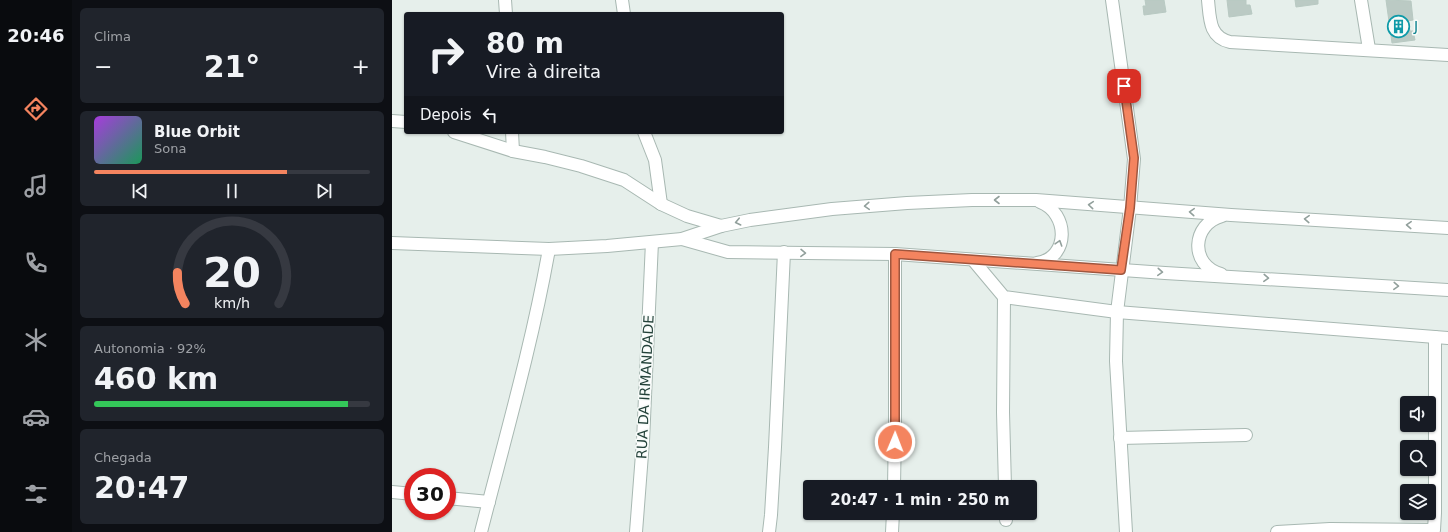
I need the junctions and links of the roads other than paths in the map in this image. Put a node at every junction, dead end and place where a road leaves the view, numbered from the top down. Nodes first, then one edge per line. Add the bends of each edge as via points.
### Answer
1 (505, 0) edge
2 (622, 0) edge
3 (1112, 0) edge
4 (1208, 0) edge
5 (1361, 0) edge
6 (506, 12) edge
7 (624, 12) edge
8 (1369, 49) junction
9 (1448, 55) edge
10 (392, 121) edge
11 (404, 122) edge
12 (460, 134) edge
13 (512, 134) edge
14 (645, 134) edge
15 (513, 152) junction
16 (1036, 200) junction
17 (661, 204) junction
18 (1130, 208) junction
19 (1231, 215) junction
20 (721, 226) junction
21 (1448, 228) edge
22 (682, 239) junction
23 (652, 242) junction
24 (392, 243) edge
25 (549, 249) junction
26 (784, 252) junction
27 (895, 254) junction
28 (972, 260) junction
29 (1030, 264) junction
30 (1121, 270) junction
31 (1228, 276) junction
32 (1448, 290) edge
33 (1004, 297) junction
34 (1117, 312) junction
35 (1436, 337) junction
36 (1448, 338) edge
37 (1246, 435) dead end
38 (1120, 438) junction
39 (894, 480) edge
40 (1005, 480) edge
41 (392, 492) edge
42 (404, 493) edge
43 (456, 499) edge
44 (489, 502) junction
45 (893, 520) edge
46 (1408, 531) edge
47 (1434, 531) edge
48 (481, 532) edge
49 (636, 532) edge
50 (768, 532) edge
51 (892, 532) edge
52 (1126, 532) edge
53 (1277, 532) edge

1 - 6 street
2 - 7 street
3 - 18 street via 1134,158
4 - 8 street via 1214,31 1219,39
5 - 8 street
8 - 9 street
10 - 11 street
12 - 15 street
13 - 15 street
14 - 17 street via 655,160
15 - 17 street via 581,166 624,180
18 -> 16 street
16 -> 20 street via 972,200 864,206
29 -> 16 street via 1050,258 1061,240 1062,229 1059,219 1053,210
17 - 20 street via 687,216
19 -> 18 street
18 - 30 street
21 -> 19 street
19 - 31 street via 1212,219 1205,225 1198,243 1199,253 1209,269
20 - 22 street
22 - 23 street
22 - 26 street via 728,252
23 - 25 street
23 - 49 street, RUA DA IRMANDADE via 643,442
24 - 25 street
25 - 44 street via 521,380
26 -> 27 street
26 - 50 street via 771,515
27 - 28 street
27 - 39 street
28 - 29 street
28 - 33 street
29 - 30 street
30 -> 31 street
30 - 34 street
31 -> 32 street
33 - 34 street
33 - 40 street
34 - 35 street
34 - 38 street via 1116,361
35 - 36 street
35 - 47 street
37 - 38 street
38 - 52 street
41 - 42 street
43 - 44 street
44 - 48 street
45 - 51 street
46 - 47 street
46 - 53 street via 1330,529

